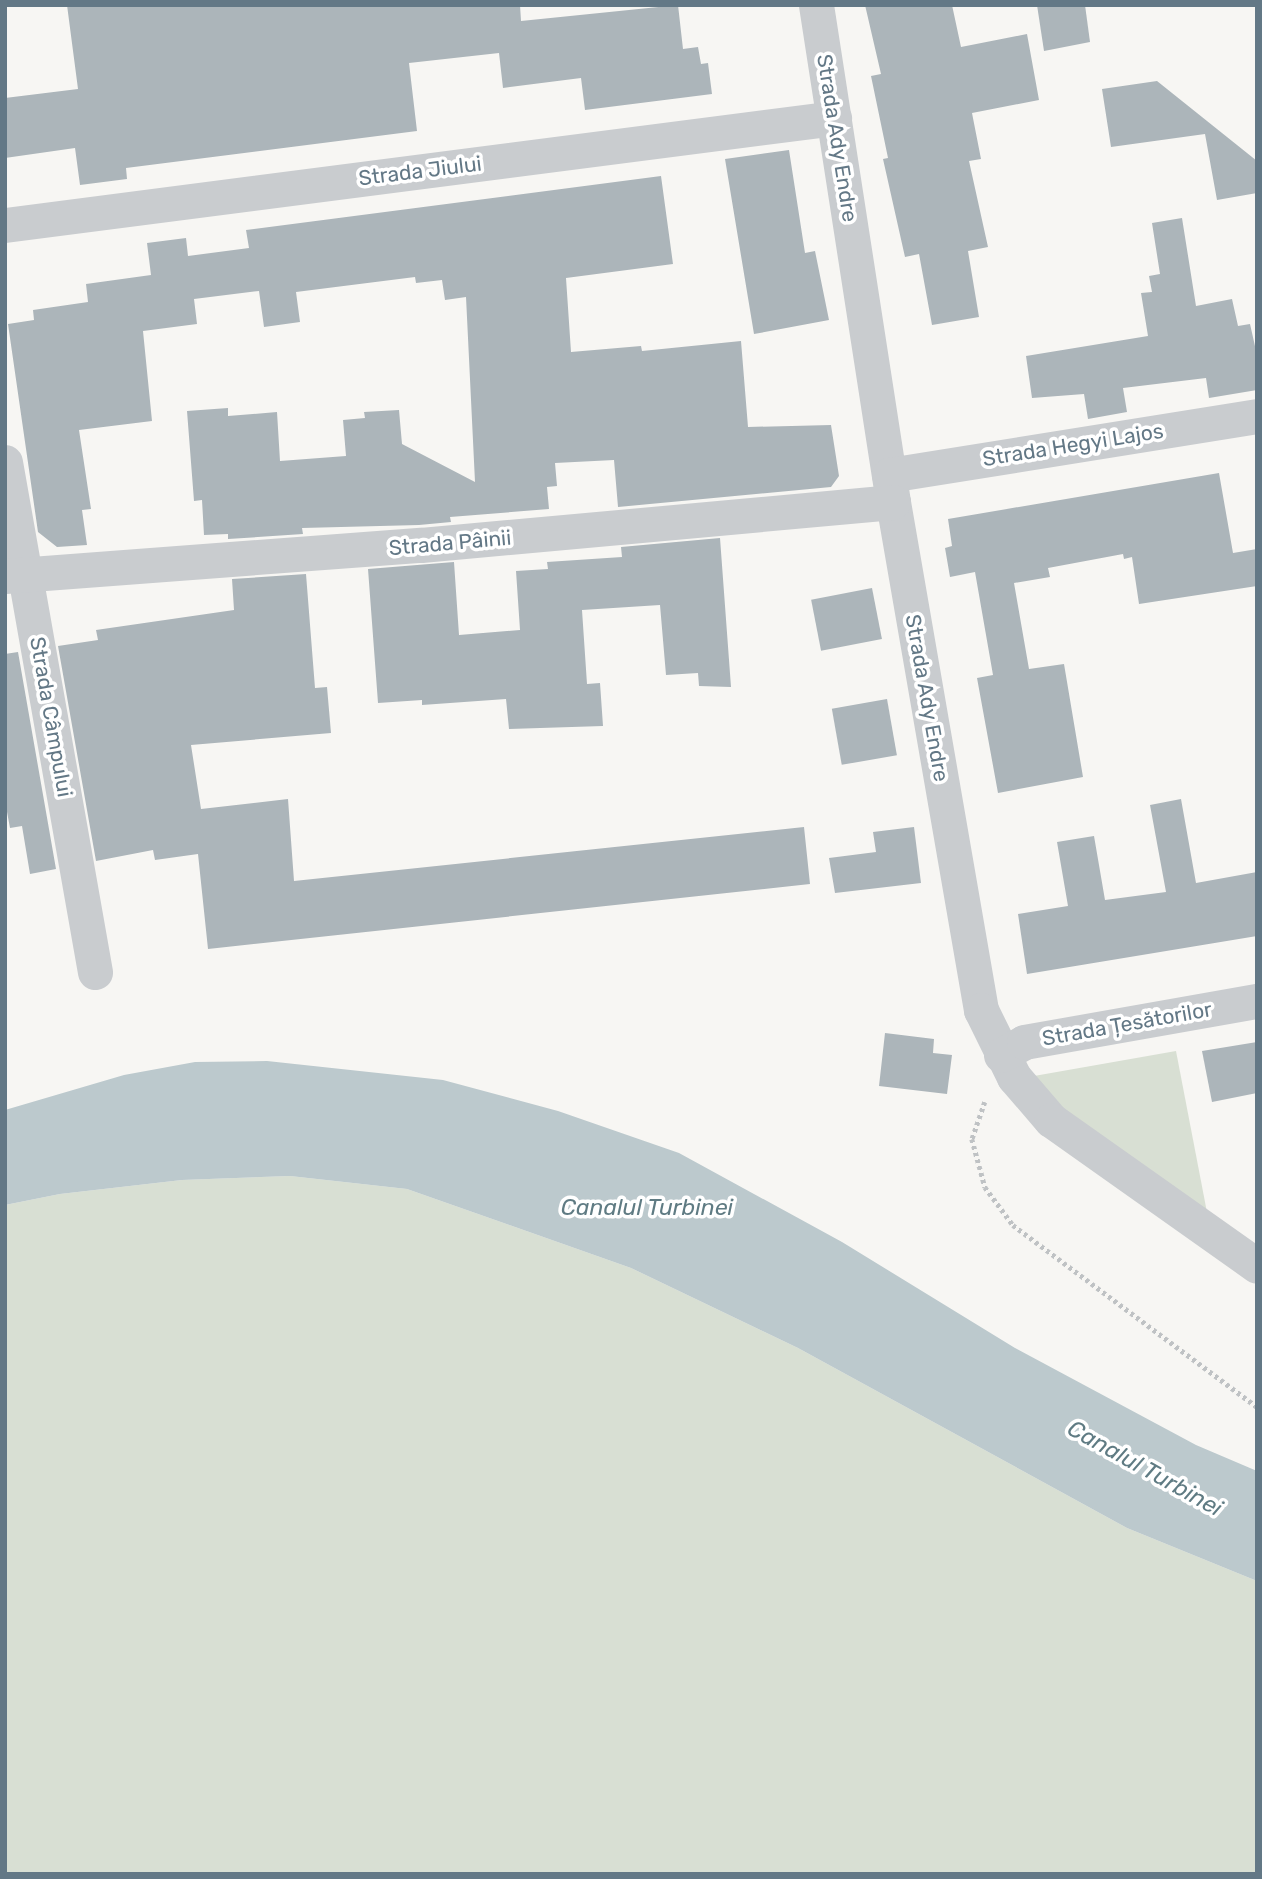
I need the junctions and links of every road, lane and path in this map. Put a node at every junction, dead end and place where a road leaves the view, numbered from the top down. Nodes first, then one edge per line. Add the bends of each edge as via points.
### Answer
1 (816, 5) edge
2 (834, 118) junction
3 (5, 225) edge
4 (1257, 416) edge
5 (5, 462) edge
6 (891, 489) junction
7 (16, 575) edge
8 (95, 972) dead end
9 (1257, 1001) edge
10 (1001, 1055) junction
11 (1257, 1266) edge
12 (1257, 1406) edge

1 - 2 street, Strada Ady Endre
2 - 3 street, Strada Jiului
2 - 6 street, Strada Ady Endre
4 - 6 street, Strada Hegyi Lajos
5 - 7 street, Strada Câmpului
6 - 7 street, Strada Pâinii via 421,545
6 - 10 street, Strada Ady Endre via 981,1010
7 - 8 street, Strada Câmpului
9 - 10 street, Strada Țesătorilor via 1024,1042
10 - 11 street, Strada Ady Endre via 1026,1095 1051,1120
10 - 12 path via 972,1139 985,1188 1013,1225

